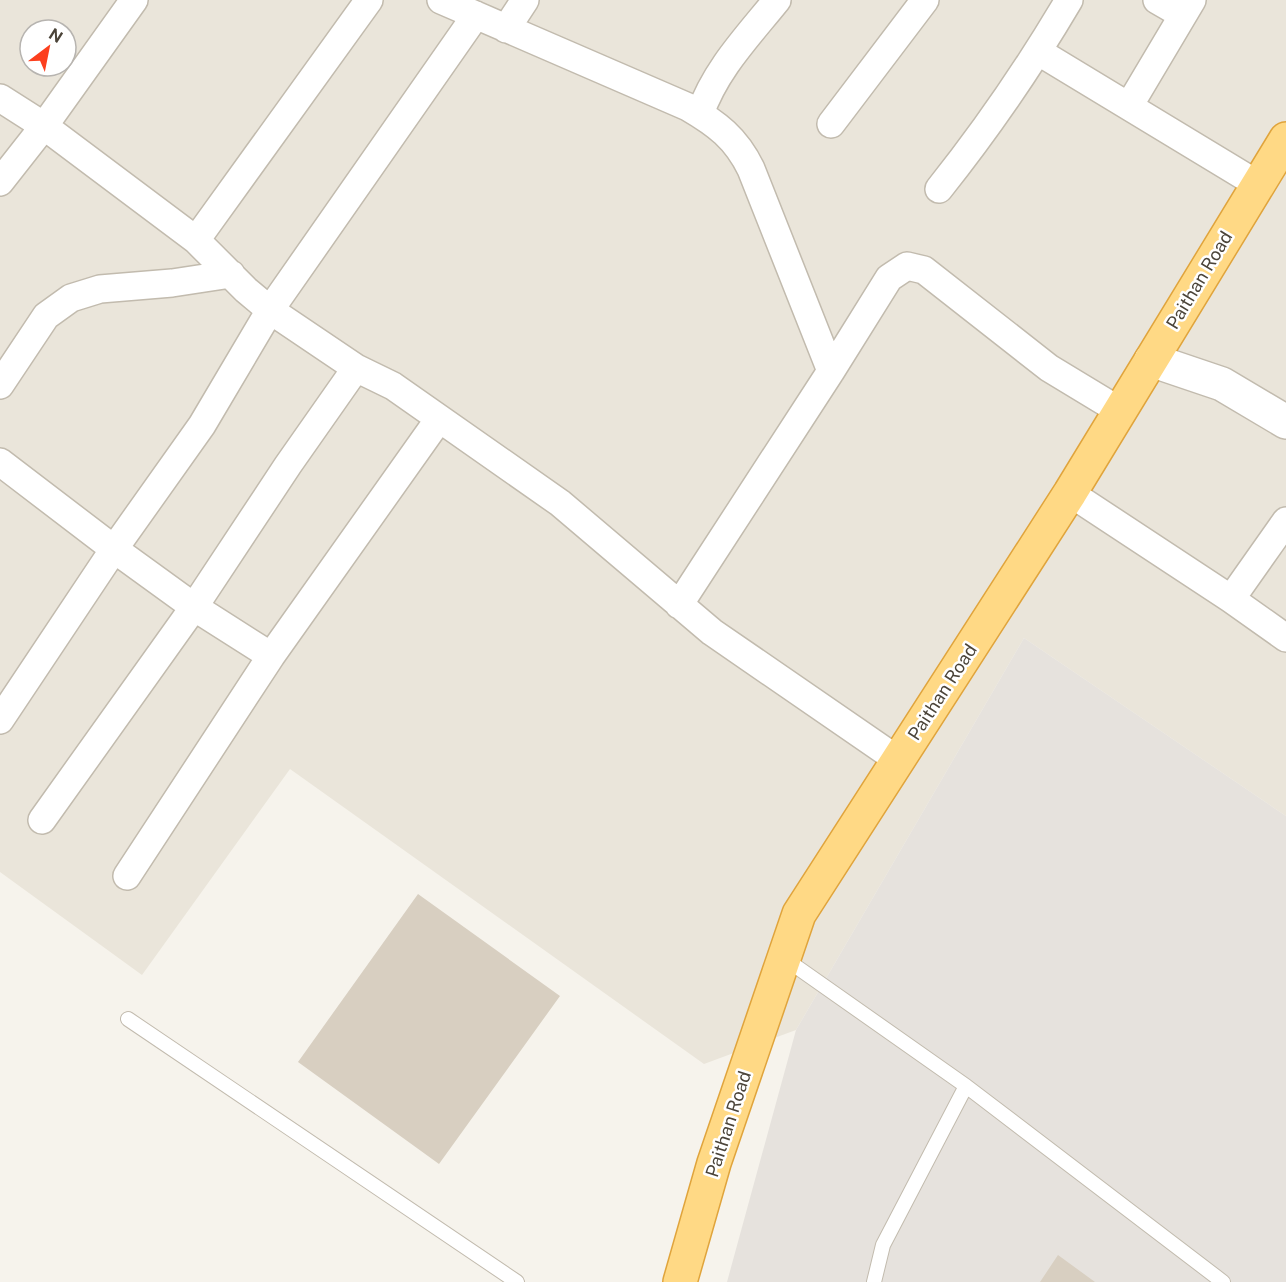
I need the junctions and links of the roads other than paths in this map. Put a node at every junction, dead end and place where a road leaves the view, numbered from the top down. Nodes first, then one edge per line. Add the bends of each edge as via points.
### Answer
1 (134, 0) edge
2 (369, 0) edge
3 (441, 0) edge
4 (777, 0) edge
5 (925, 0) edge
6 (1069, 0) edge
7 (1157, 0) edge
8 (1188, 8) edge
9 (516, 13) edge
10 (476, 15) junction
11 (1039, 52) junction
12 (708, 95) junction
13 (0, 98) edge
14 (1129, 106) junction
15 (831, 124) dead end
16 (44, 126) junction
17 (1284, 146) edge
18 (0, 182) edge
19 (1257, 184) junction
20 (939, 189) dead end
21 (196, 240) junction
22 (231, 274) junction
23 (270, 310) junction
24 (1151, 360) junction
25 (356, 368) junction
26 (831, 371) junction
27 (0, 385) edge
28 (1120, 411) junction
29 (439, 419) junction
30 (1286, 422) edge
31 (0, 462) edge
32 (1070, 493) junction
33 (1286, 521) edge
34 (114, 549) junction
35 (1231, 598) junction
36 (679, 605) junction
37 (194, 607) junction
38 (1286, 638) edge
39 (271, 656) junction
40 (0, 720) edge
41 (898, 760) junction
42 (42, 820) dead end
43 (127, 876) dead end
44 (784, 958) junction
45 (128, 1019) dead end
46 (966, 1086) junction
47 (518, 1282) edge
48 (680, 1282) edge
49 (874, 1282) edge
50 (1223, 1282) edge

1 - 16 street
2 - 21 street
3 - 10 street
4 - 12 street
5 - 15 street
6 - 11 street
7 - 8 street
8 - 14 street
9 - 10 street
9 - 12 street
10 - 23 street
11 - 14 street
11 - 20 street
12 - 26 street via 718,126 742,150 751,169
13 - 16 street
14 - 19 street
16 - 18 street
16 - 21 street
17 - 19 highway, Paithan Road
19 - 24 highway, Paithan Road
21 - 22 street
22 - 23 street
22 - 27 street via 100,290 71,298 46,316
23 - 25 street
23 - 34 street via 202,425
24 - 28 highway, Paithan Road
24 - 30 street via 1222,384
25 - 29 street via 393,387
25 - 37 street
26 - 28 street via 889,278 907,266 924,270 1049,368
26 - 36 street
28 - 32 highway, Paithan Road
29 - 36 street via 560,503
29 - 39 street
31 - 34 street
32 - 35 street
32 - 41 highway, Paithan Road
33 - 35 street
34 - 37 street
34 - 40 street
35 - 38 street
36 - 41 street
37 - 39 street
37 - 42 street
39 - 43 street
41 - 44 highway, Paithan Road via 799,914
44 - 46 lane
44 - 48 highway, Paithan Road via 714,1163
45 - 47 lane
46 - 49 lane via 883,1245
46 - 50 lane

